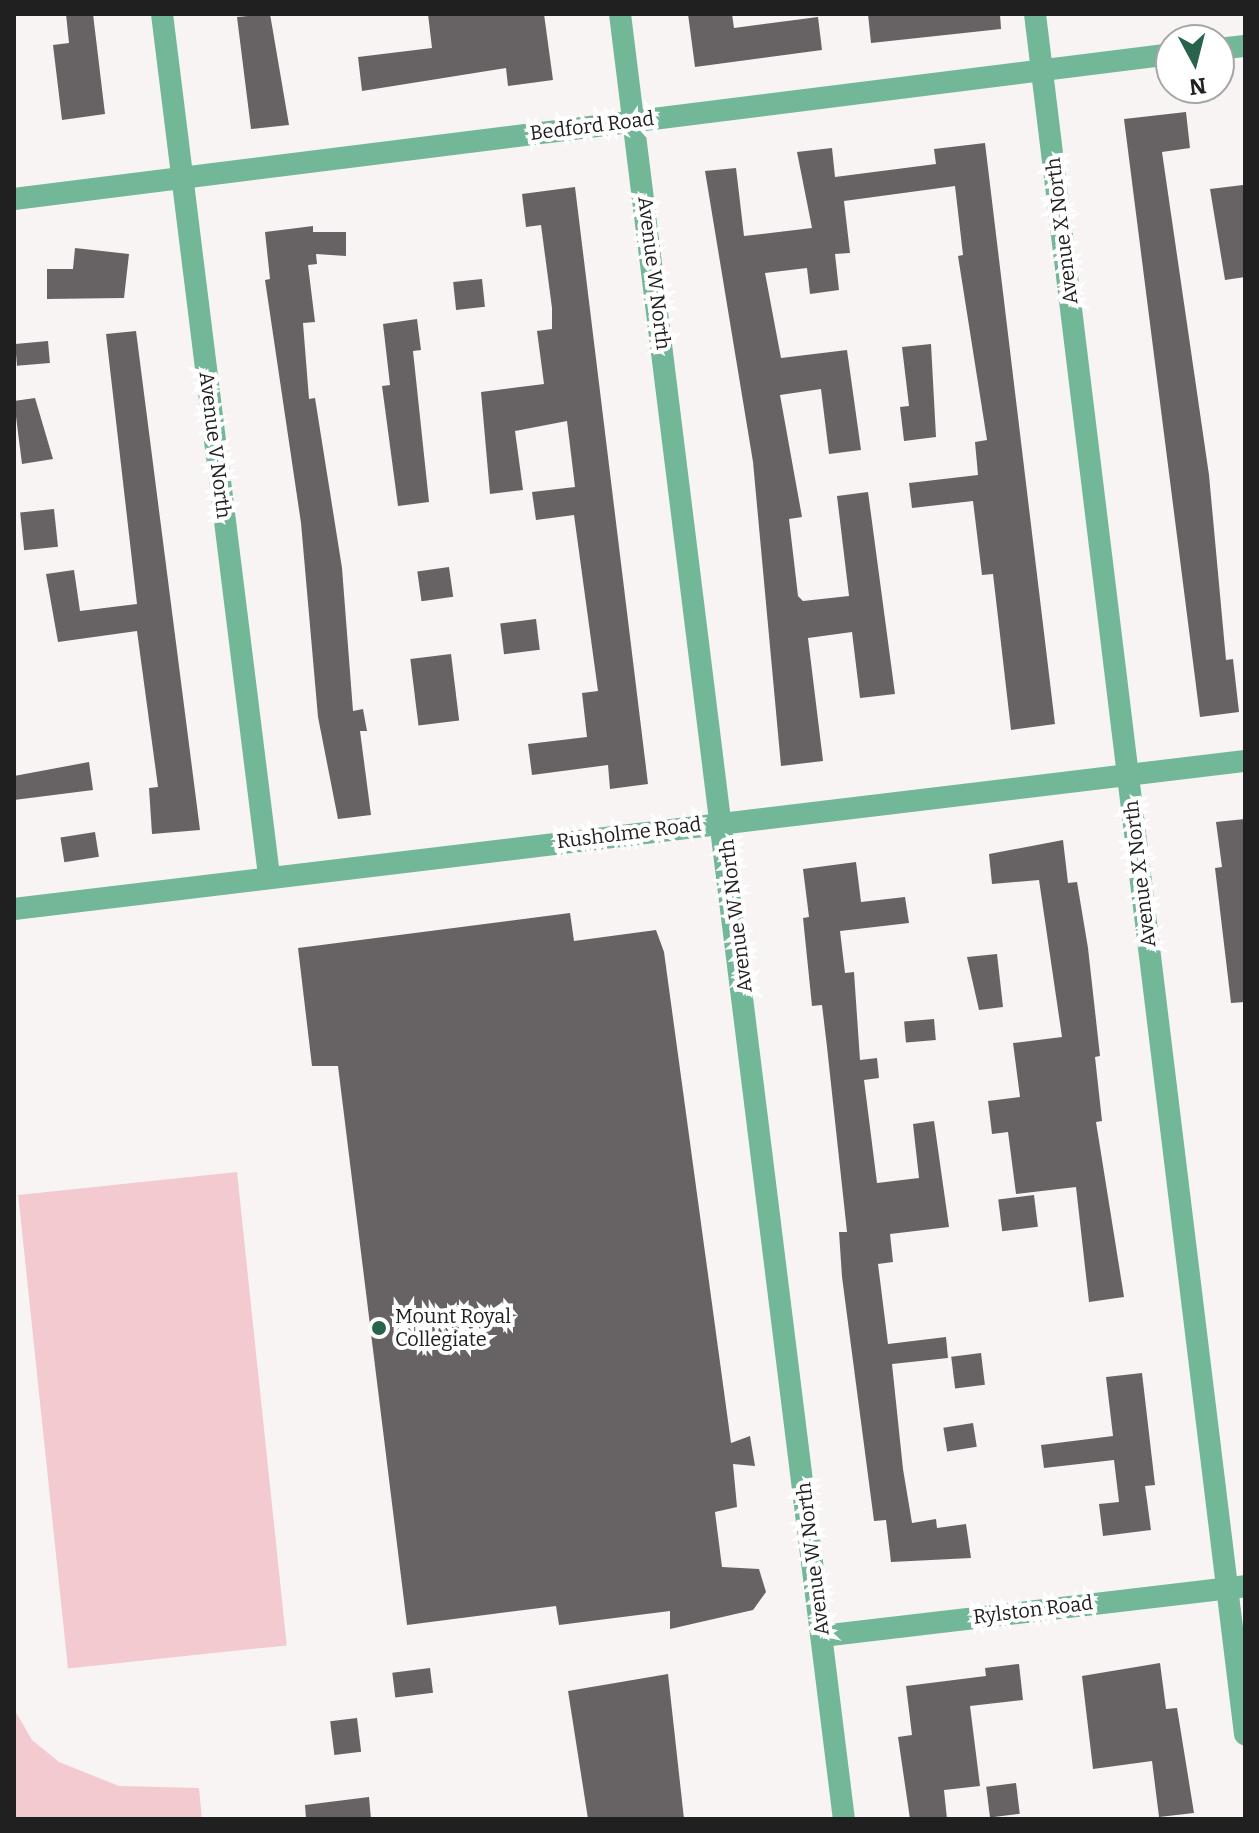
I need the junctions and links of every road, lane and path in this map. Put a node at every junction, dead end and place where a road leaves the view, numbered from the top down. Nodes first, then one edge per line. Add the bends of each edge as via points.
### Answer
1 (162, 14) edge
2 (620, 14) edge
3 (1035, 14) edge
4 (1155, 56) edge
5 (1042, 69) junction
6 (634, 121) junction
7 (182, 178) junction
8 (14, 199) edge
9 (1245, 761) edge
10 (1128, 773) junction
11 (725, 822) junction
12 (269, 876) junction
13 (14, 909) edge
14 (1236, 1587) edge
15 (822, 1636) junction
16 (1245, 1734) edge
17 (844, 1819) edge

1 - 7 street, Avenue V North
2 - 6 street, Avenue W North
3 - 5 street, Avenue X North
4 - 5 street, Bedford Road
5 - 6 street, Bedford Road
5 - 10 street, Avenue X North
6 - 7 street, Bedford Road
6 - 11 street, Avenue W North
7 - 8 street, Bedford Road
7 - 12 street, Avenue V North
9 - 10 street, Rusholme Road
10 - 11 street, Rusholme Road
10 - 14 street, Avenue X North
11 - 12 street, Rusholme Road
11 - 15 street, Avenue W North
12 - 13 street, Rusholme Road
14 - 15 street, Rylston Road
14 - 16 street, Avenue X North
15 - 17 street, Avenue W North

